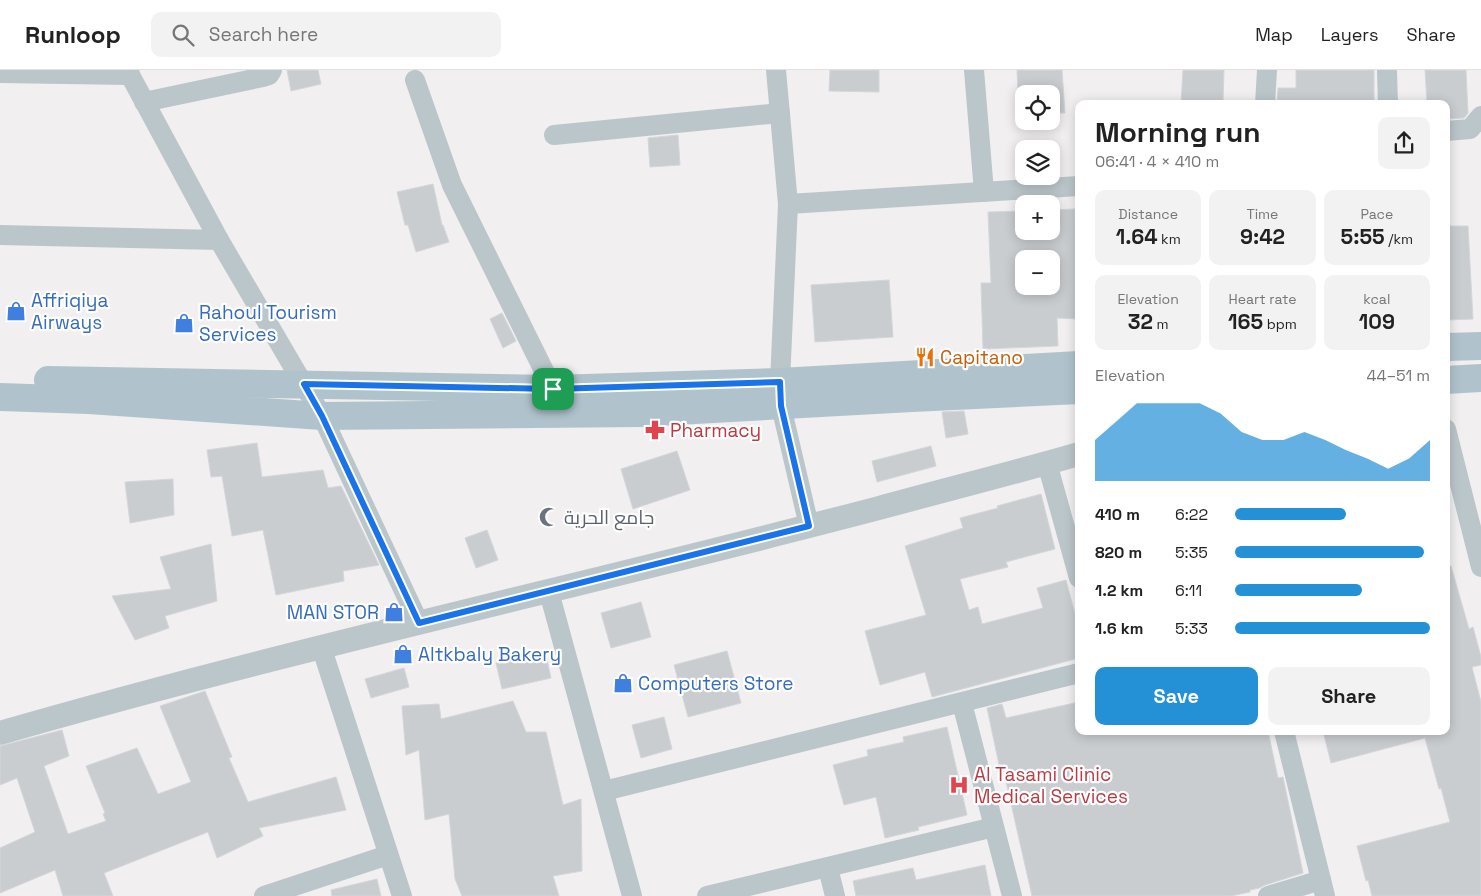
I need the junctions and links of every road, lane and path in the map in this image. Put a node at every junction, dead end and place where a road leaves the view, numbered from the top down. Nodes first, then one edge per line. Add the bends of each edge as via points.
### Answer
1 (272, 70) edge
2 (776, 70) edge
3 (974, 70) edge
4 (1267, 70) edge
5 (130, 72) edge
6 (1387, 72) dead end
7 (0, 73) edge
8 (415, 80) dead end
9 (1265, 100) edge
10 (1388, 100) edge
11 (144, 102) junction
12 (780, 113) junction
13 (1481, 116) edge
14 (1450, 131) edge
15 (554, 135) dead end
16 (1075, 186) edge
17 (984, 192) junction
18 (788, 204) junction
19 (0, 235) edge
20 (219, 240) junction
21 (1481, 346) edge
22 (1450, 347) edge
23 (1075, 366) edge
24 (1481, 378) edge
25 (0, 379) edge
26 (1450, 380) edge
27 (304, 384) junction
28 (553, 389) junction
29 (1075, 390) edge
30 (781, 394) junction
31 (732, 396) junction
32 (0, 397) edge
33 (322, 416) junction
34 (1450, 445) edge
35 (1075, 455) edge
36 (1047, 463) junction
37 (809, 526) junction
38 (1075, 564) edge
39 (1481, 567) edge
40 (549, 592) junction
41 (419, 623) junction
42 (321, 646) junction
43 (1075, 674) edge
44 (962, 703) junction
45 (0, 733) edge
46 (1285, 735) edge
47 (604, 791) junction
48 (994, 827) junction
49 (388, 855) junction
50 (828, 868) junction
51 (1323, 888) edge
52 (264, 896) edge
53 (402, 896) edge
54 (632, 896) edge
55 (707, 896) edge
56 (835, 896) edge
57 (1012, 896) edge
58 (1268, 896) edge

1 - 11 street via 263,77
2 - 12 street
3 - 17 street
4 - 9 street
5 - 7 street
5 - 11 street
6 - 10 street
8 - 28 street via 452,185
11 - 20 street
12 - 15 street
12 - 18 street
13 - 14 street via 1470,129
16 - 17 street
17 - 18 street
18 - 30 street
19 - 20 street
20 - 27 street
21 - 22 main road
23 - 30 main road
24 - 26 main road
25 - 27 main road
27 - 28 main road
27 - 33 street
28 - 31 main road
29 - 30 main road via 931,397
30 - 31 main road
30 - 37 street
31 - 33 main road via 640,413
32 - 33 main road
33 - 41 street
34 - 39 street
35 - 36 street
36 - 37 street
36 - 38 street
37 - 40 street
40 - 41 street
40 - 47 street
41 - 42 street
42 - 45 street
42 - 49 street
43 - 44 street
44 - 47 street
44 - 48 street
46 - 51 street
47 - 54 street
48 - 50 street
48 - 57 street
49 - 52 street
49 - 53 street
50 - 55 street
50 - 56 street
51 - 58 street

